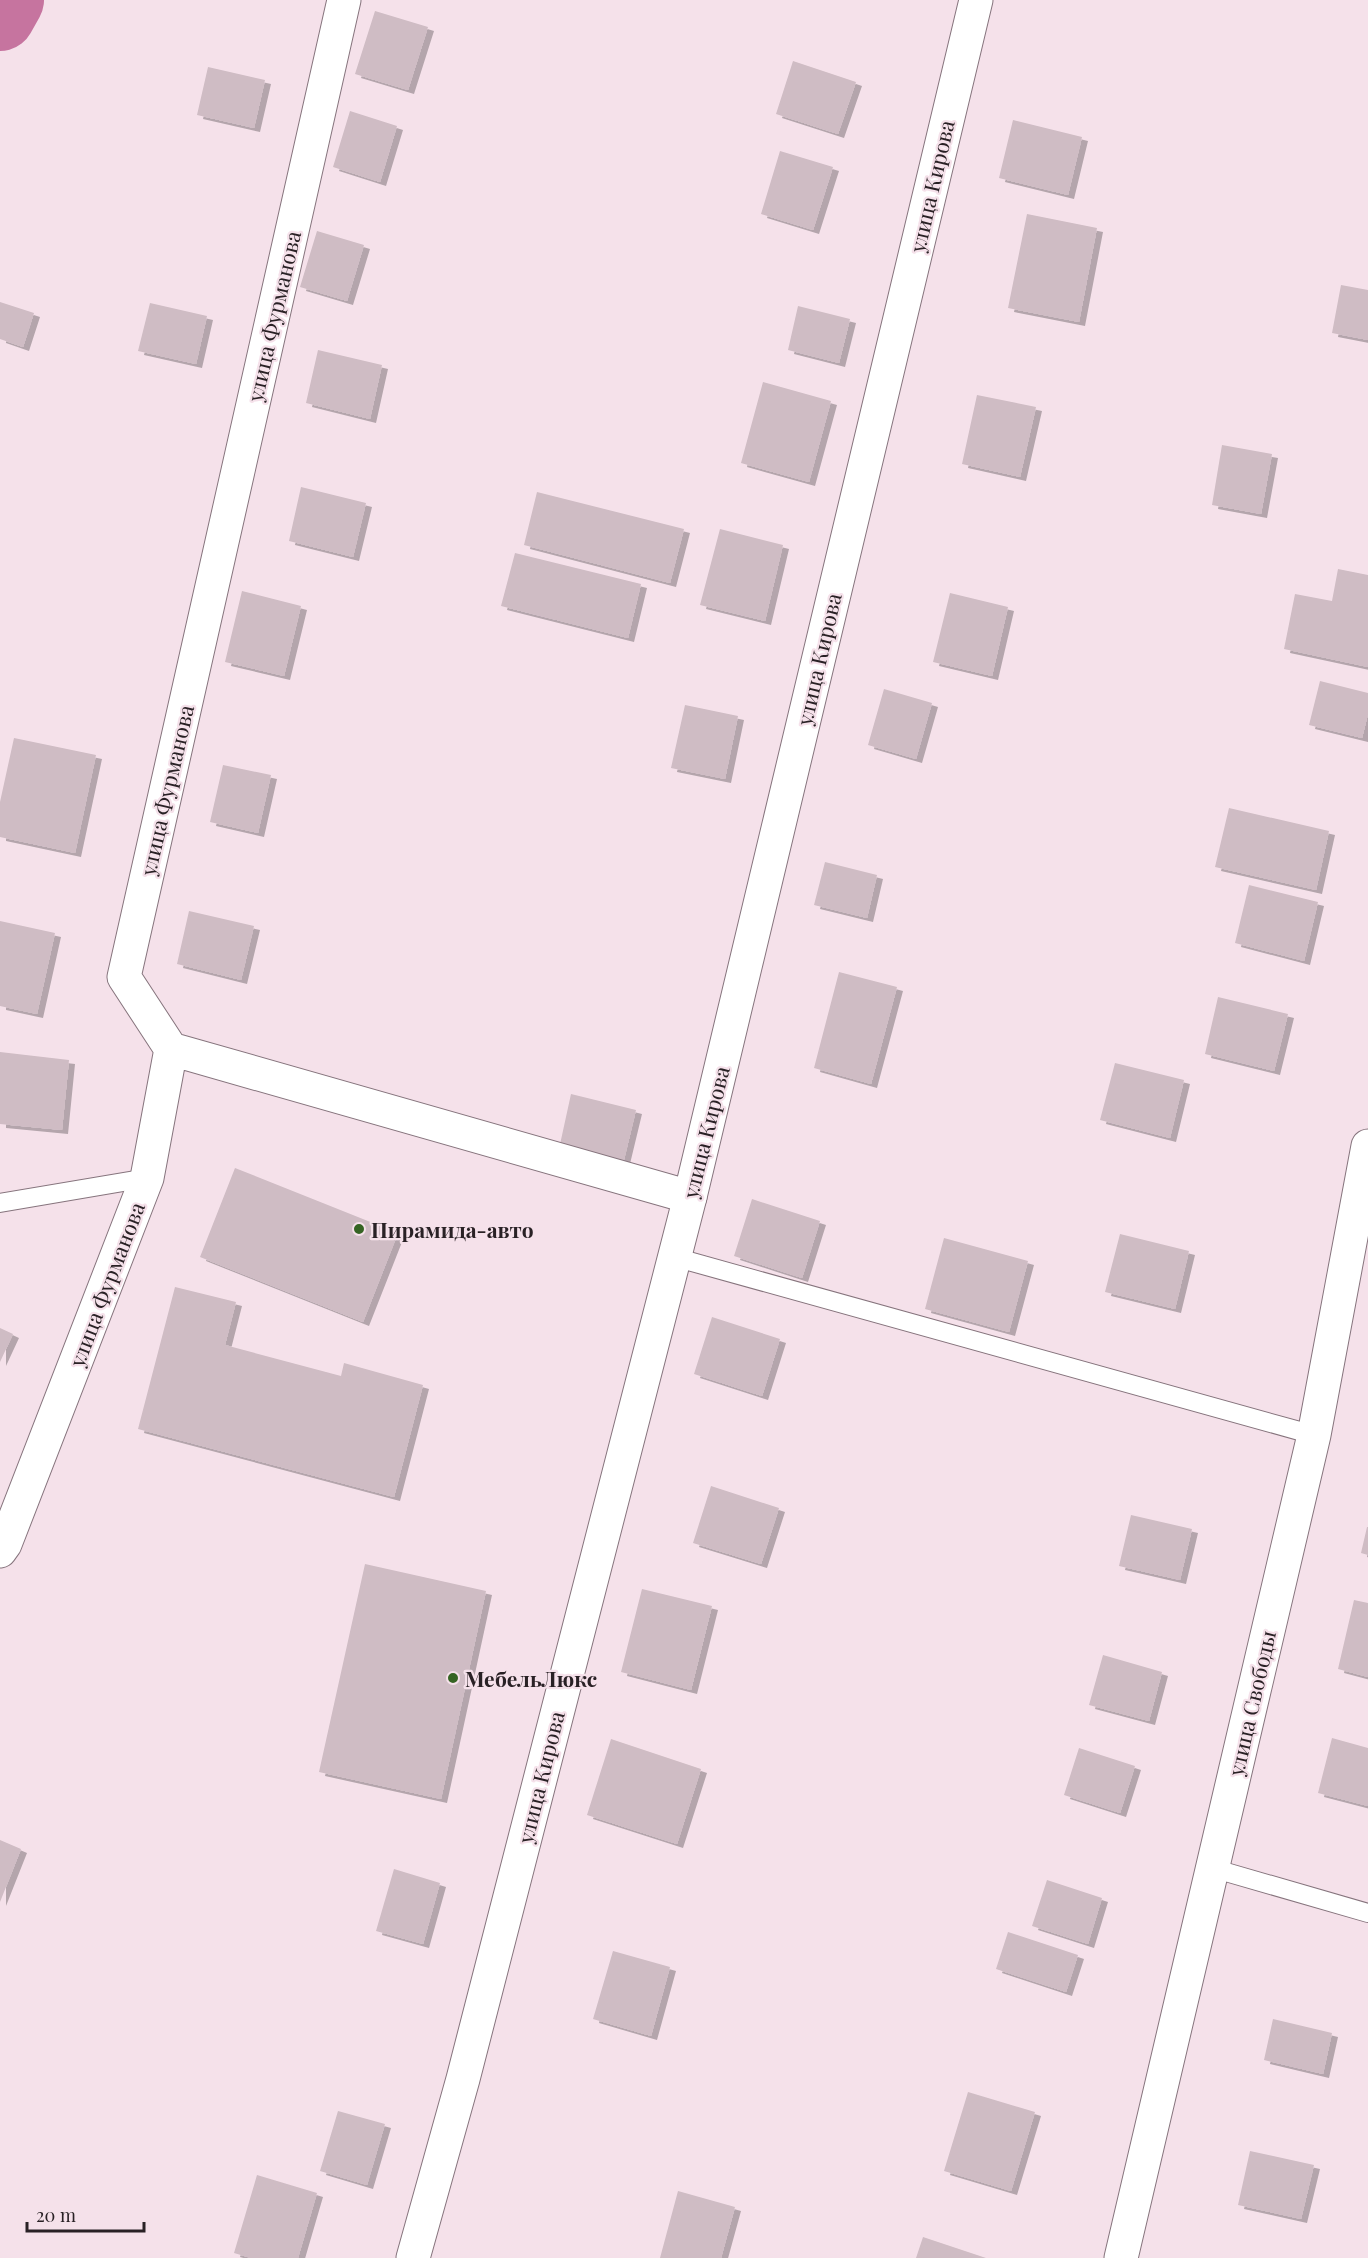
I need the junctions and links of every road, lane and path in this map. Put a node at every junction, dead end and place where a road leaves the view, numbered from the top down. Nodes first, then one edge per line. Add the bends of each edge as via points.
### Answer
1 (344, 0) edge
2 (976, 0) edge
3 (171, 1049) junction
4 (1368, 1146) edge
5 (147, 1178) junction
6 (690, 1197) junction
7 (0, 1203) edge
8 (674, 1257) junction
9 (1314, 1435) junction
10 (0, 1551) edge
11 (1212, 1868) junction
12 (1368, 1913) edge
13 (413, 2258) edge
14 (1121, 2258) edge

1 - 3 street, улица Фурманова via 124,976
2 - 6 street, улица Кирова
3 - 5 street, улица Фурманова
3 - 6 street
4 - 9 street, улица Свободы
5 - 7 lane
5 - 10 street, улица Фурманова
6 - 8 street, улица Кирова
8 - 9 lane
8 - 13 street, улица Кирова via 463,2079
9 - 11 street, улица Свободы
11 - 12 lane
11 - 14 street, улица Свободы

